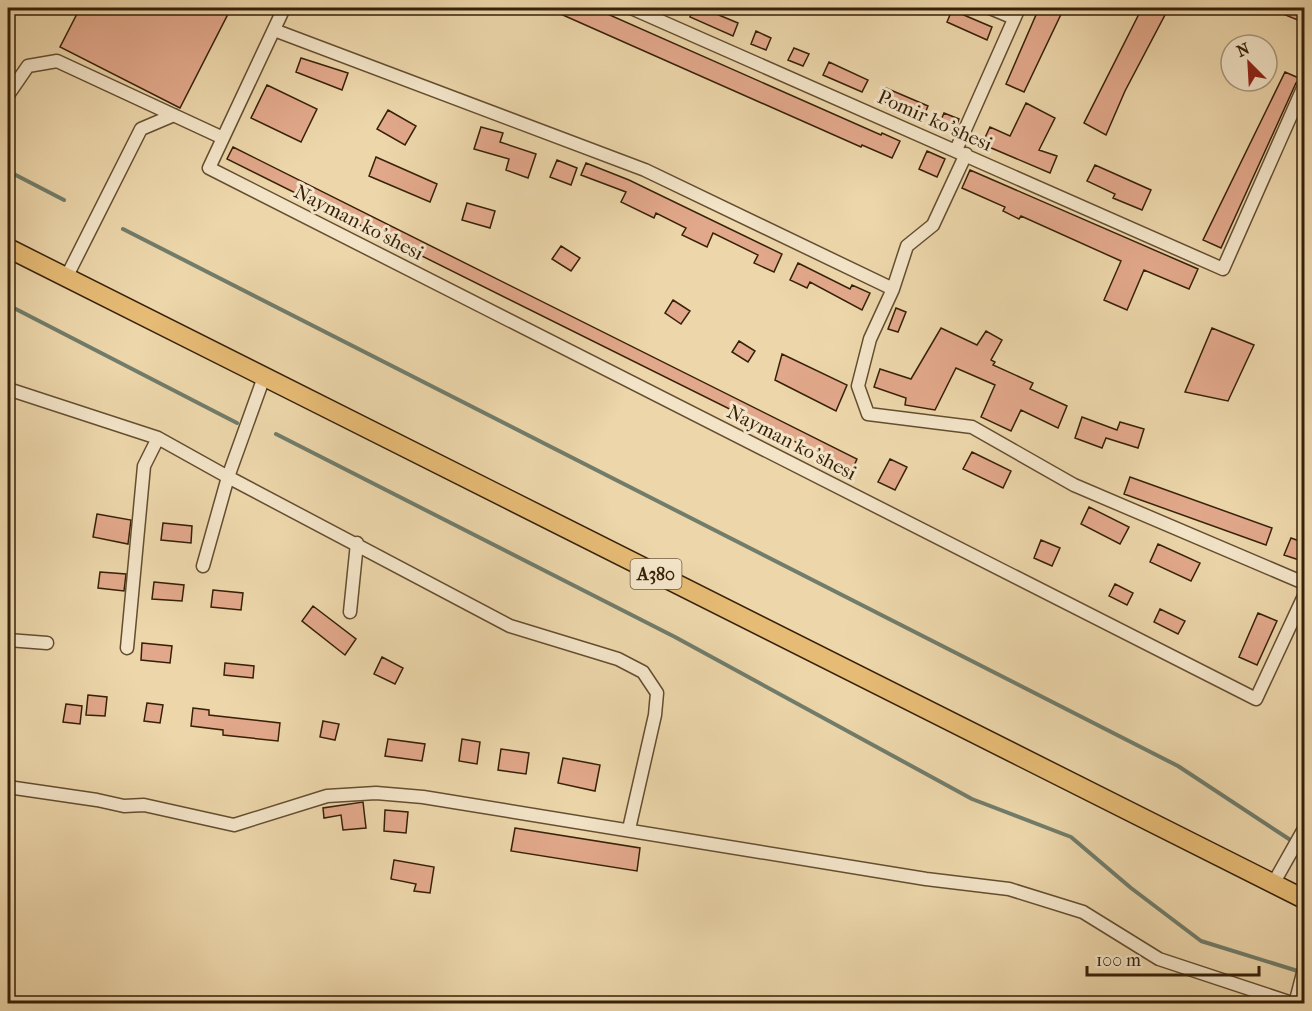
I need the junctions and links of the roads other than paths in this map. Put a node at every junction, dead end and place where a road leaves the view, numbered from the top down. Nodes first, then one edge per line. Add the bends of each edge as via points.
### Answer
1 (284, 8) edge
2 (631, 8) edge
3 (990, 8) edge
4 (1016, 13) edge
5 (274, 30) junction
6 (1305, 86) edge
7 (8, 95) edge
8 (174, 115) junction
9 (224, 138) junction
10 (961, 152) junction
11 (8, 248) edge
12 (66, 278) junction
13 (893, 289) junction
14 (264, 377) junction
15 (8, 389) edge
16 (158, 438) junction
17 (228, 477) junction
18 (357, 543) junction
19 (203, 566) dead end
20 (1305, 583) edge
21 (1305, 596) edge
22 (350, 612) dead end
23 (8, 640) edge
24 (47, 643) dead end
25 (127, 648) dead end
26 (8, 787) edge
27 (628, 829) junction
28 (1305, 829) edge
29 (1273, 884) junction
30 (1305, 899) edge
31 (1305, 969) edge
32 (1296, 1000) edge

1 - 5 street
2 - 10 street, Pomir ko'shesi
3 - 4 street
4 - 10 street
5 - 9 street
5 - 13 street via 645,170
6 - 10 street, Pomir ko'shesi via 1223,269
7 - 8 street via 28,66 57,61
8 - 9 street
8 - 12 street via 141,129
9 - 21 street, Nayman ko'shesi via 209,168 1256,699
10 - 13 street via 933,225 907,246
11 - 12 highway, A380
12 - 14 highway, A380
13 - 20 street via 870,339 858,386 868,414 972,427 1074,485
14 - 17 street
14 - 29 highway, A380
15 - 16 street
16 - 17 street
16 - 25 street via 144,465
17 - 18 street
17 - 19 street
18 - 22 street
18 - 27 street via 510,626 618,659 643,672 657,693 655,716
23 - 24 street
26 - 27 street via 124,806 144,805 234,825 327,796 376,793
27 - 32 street via 926,879 1009,889 1083,912 1159,959
28 - 29 street
29 - 30 highway, A380
31 - 32 street

